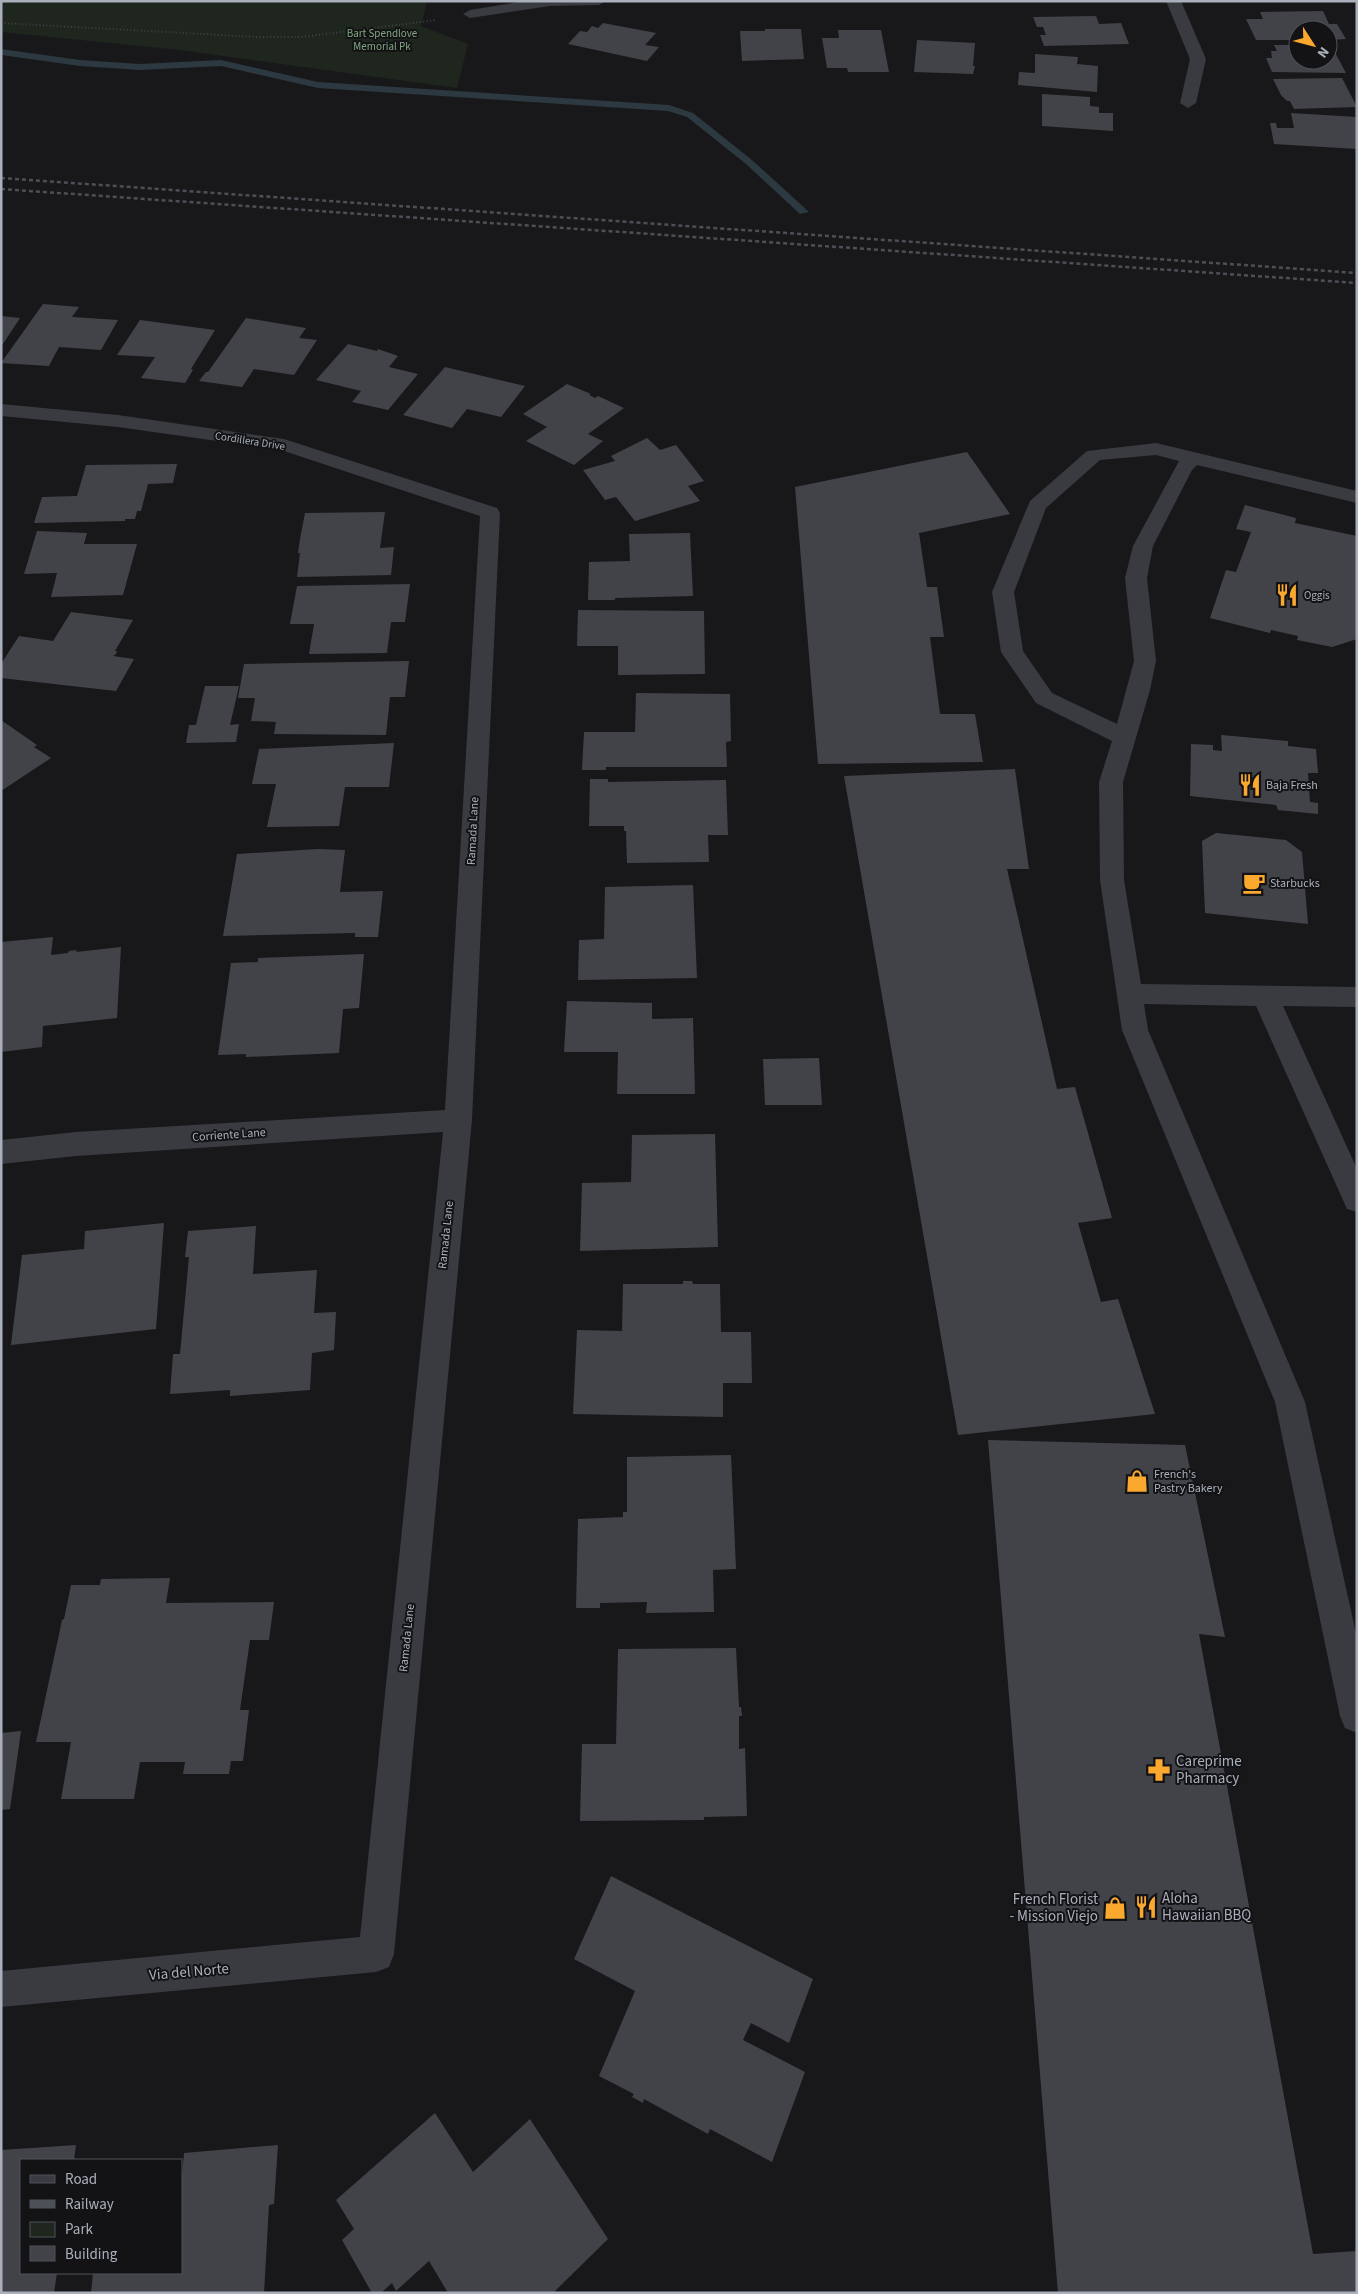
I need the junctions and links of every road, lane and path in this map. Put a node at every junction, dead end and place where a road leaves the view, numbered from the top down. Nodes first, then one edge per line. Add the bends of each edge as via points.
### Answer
1 (599, 1) edge
2 (1173, 1) edge
3 (470, 14) joint
4 (1, 23) edge
5 (1188, 104) dead end
6 (1, 410) edge
7 (1193, 457) junction
8 (1357, 496) edge
9 (490, 513) joint
10 (1124, 738) junction
11 (1129, 994) junction
12 (1265, 996) junction
13 (1357, 997) edge
14 (458, 1120) junction
15 (1, 1152) edge
16 (1357, 1200) edge
17 (1357, 1716) edge
18 (376, 1954) joint
19 (1, 1989) edge

1 - 3 street via 550,2
2 - 5 street via 1198,59
3 - 4 path via 302,37
6 - 9 street, Cordillera Drive via 118,421 284,445
7 - 8 street
7 - 10 street via 1183,469 1142,554 1136,578 1145,661
7 - 10 street via 1156,449 1094,455 1037,505 1003,592 1012,652 1044,698
9 - 14 street, Ramada Lane
10 - 11 street via 1111,782 1112,880
11 - 12 street
11 - 17 street via 1135,1030 1290,1402
12 - 13 street
12 - 16 street
14 - 15 street, Corriente Lane via 76,1144
14 - 18 street, Ramada Lane
18 - 19 street, Via del Norte

